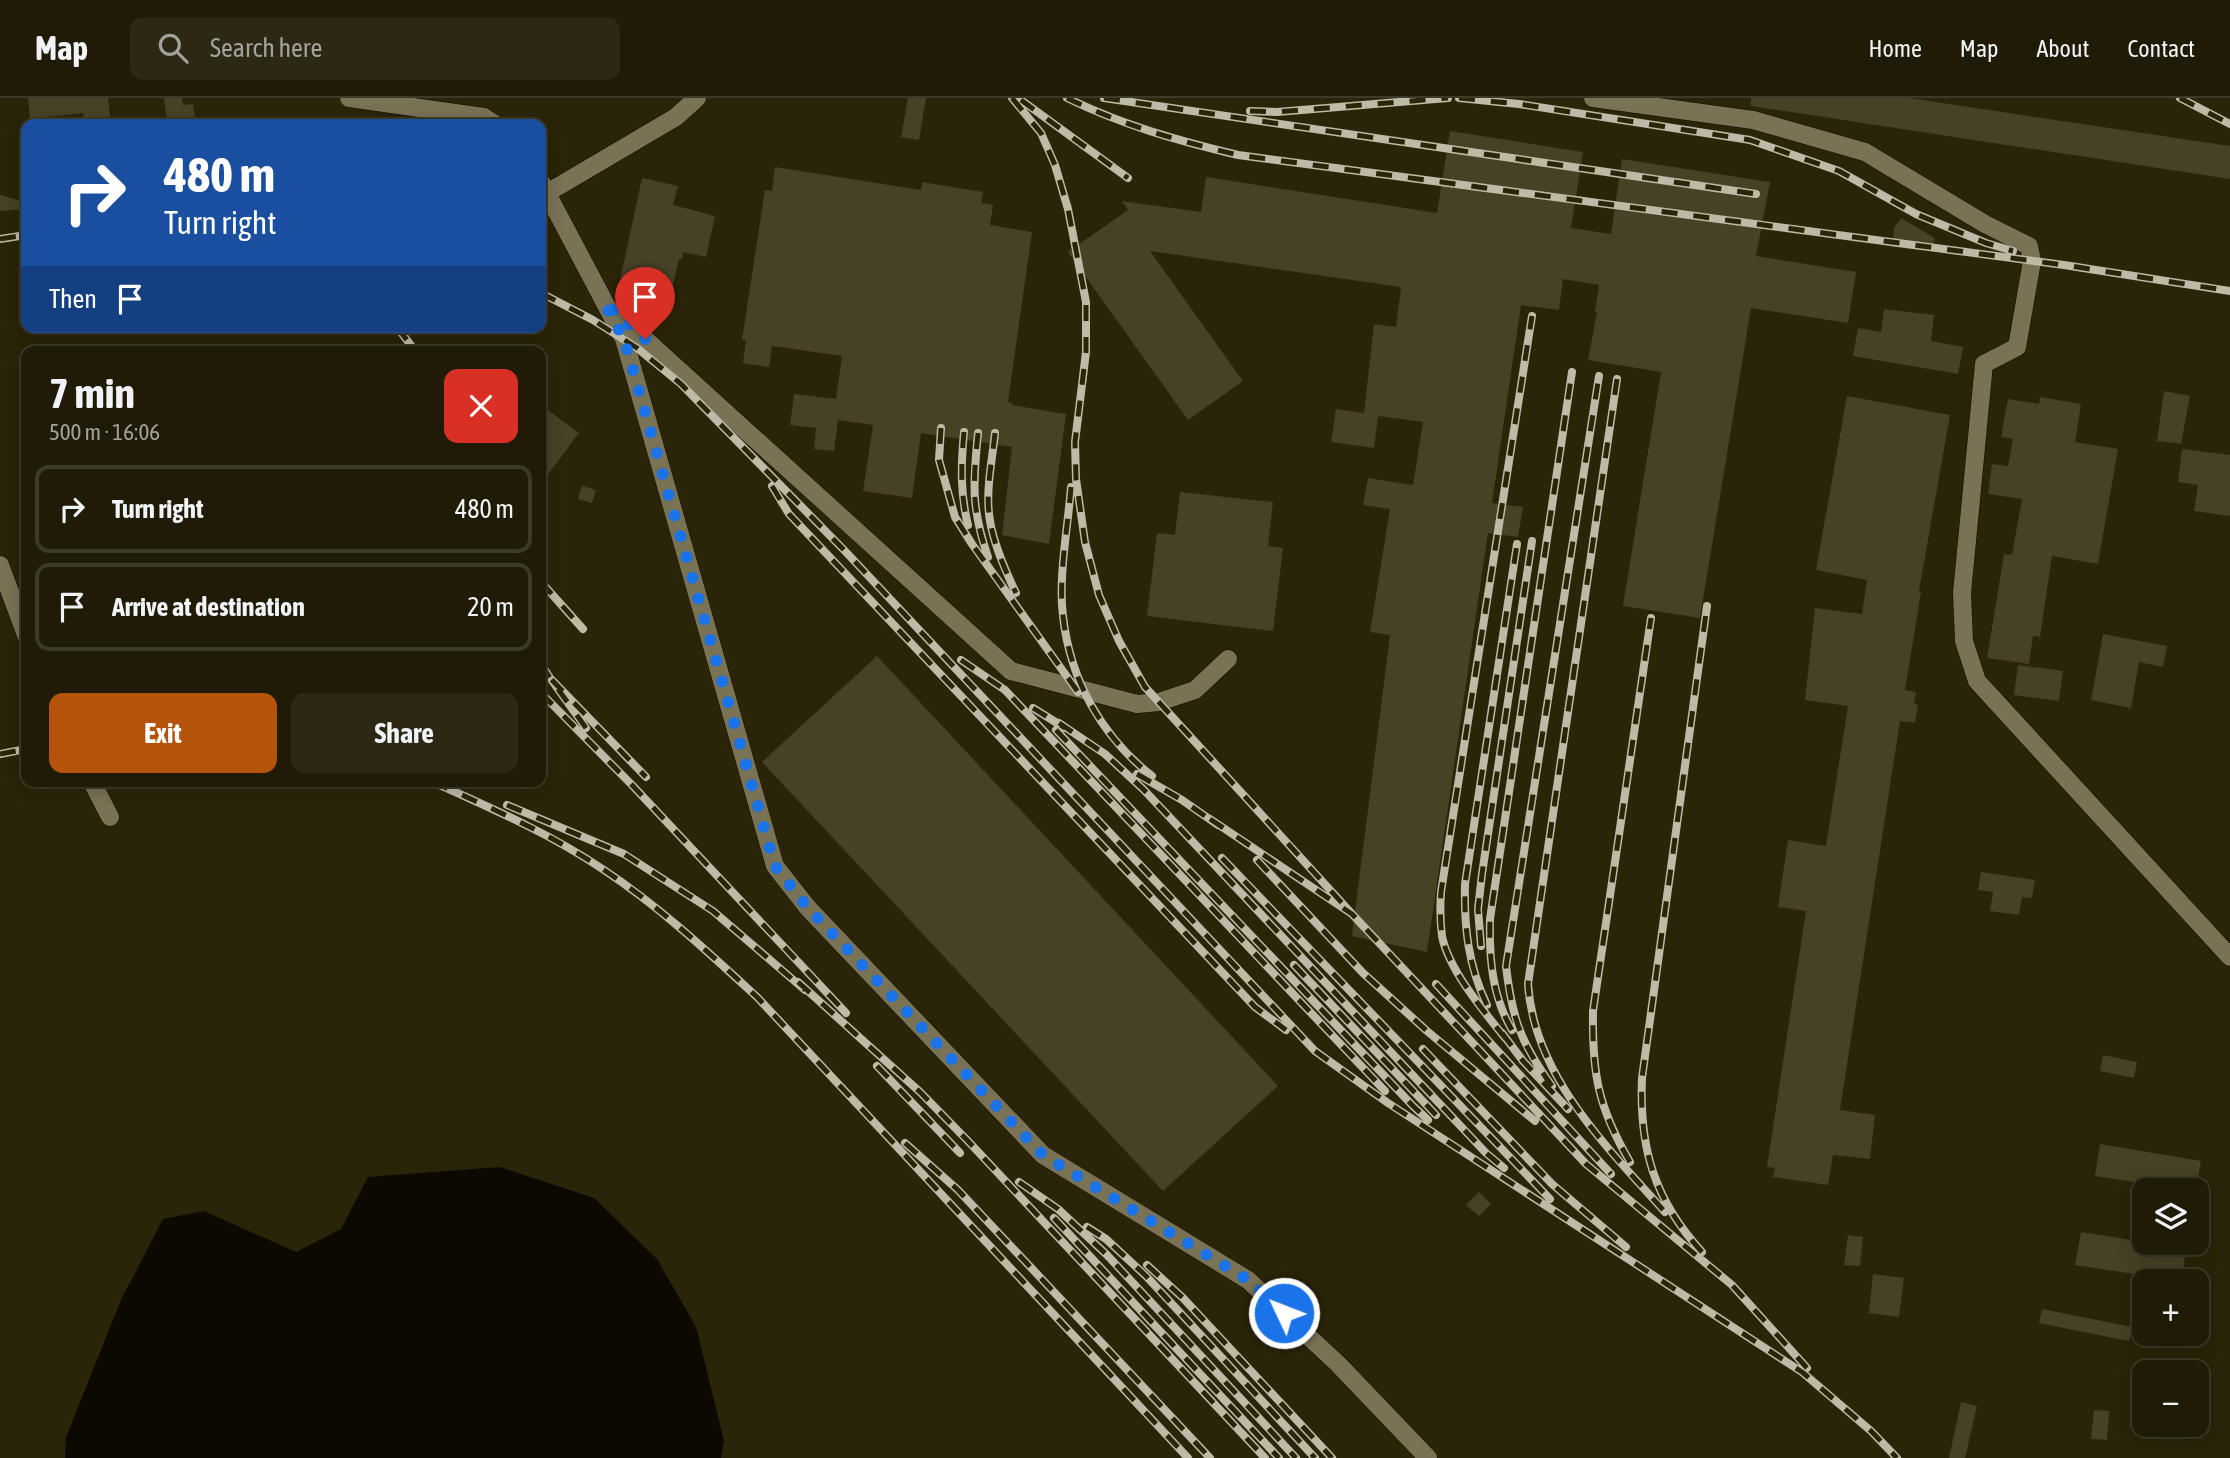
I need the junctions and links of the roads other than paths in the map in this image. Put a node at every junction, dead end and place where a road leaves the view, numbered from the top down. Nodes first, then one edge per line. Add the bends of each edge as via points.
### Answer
1 (349, 98) edge
2 (697, 98) edge
3 (1593, 98) edge
4 (487, 119) edge
5 (546, 187) edge
6 (546, 192) edge
7 (604, 302) junction
8 (0, 565) edge
9 (21, 622) edge
10 (1228, 659) dead end
11 (95, 787) edge
12 (110, 817) dead end
13 (2230, 957) edge
14 (1428, 1458) edge

1 - 4 lane
2 - 5 lane via 676,117
3 - 13 lane via 1753,120 1866,152 2029,246 2032,261 2017,347 1984,364 1962,593 1964,641 1977,681
6 - 7 lane
7 - 10 lane via 1011,671 1137,704 1195,690
7 - 14 lane via 624,339 775,866 808,908 1043,1155 1248,1280 1338,1364
8 - 9 lane
11 - 12 lane

